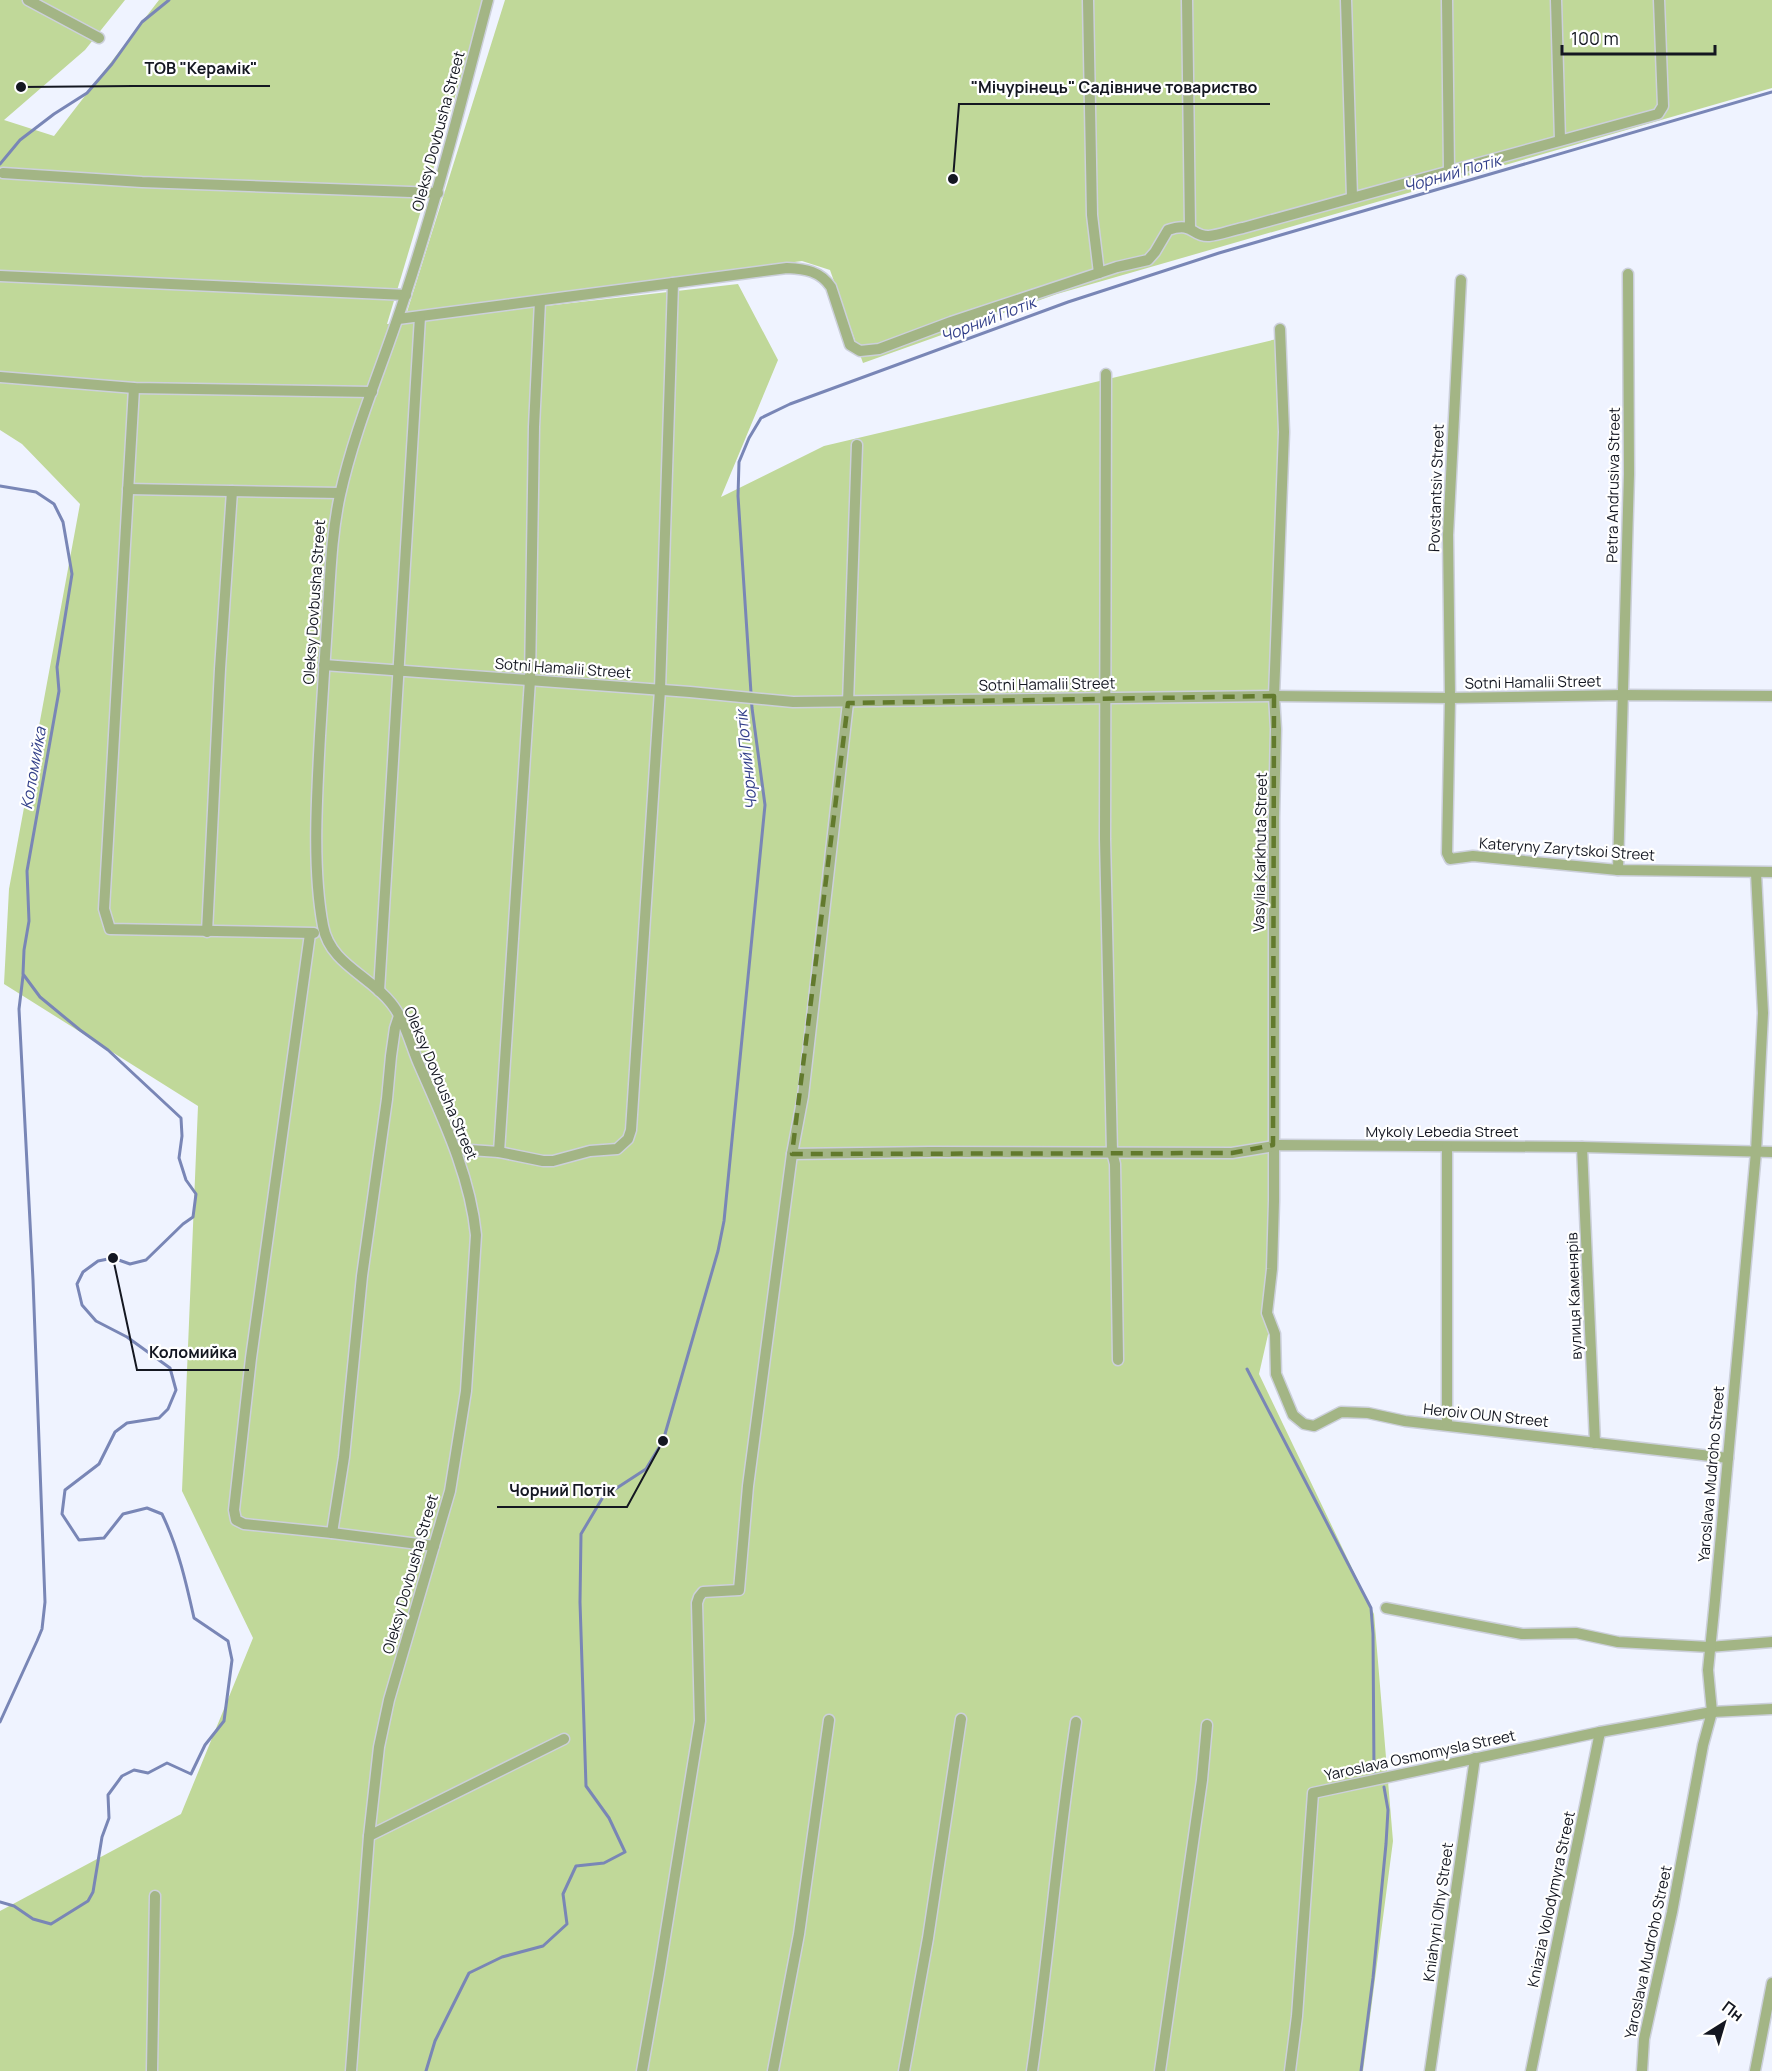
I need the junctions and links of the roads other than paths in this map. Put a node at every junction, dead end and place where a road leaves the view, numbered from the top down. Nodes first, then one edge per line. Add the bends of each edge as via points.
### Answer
1 (28, 0) edge
2 (488, 0) edge
3 (1088, 0) edge
4 (1187, 0) edge
5 (1346, 0) edge
6 (1447, 0) edge
7 (1556, 0) edge
8 (1659, 0) edge
9 (99, 38) dead end
10 (1560, 140) junction
11 (1449, 171) junction
12 (3, 173) dead end
13 (438, 193) junction
14 (1352, 197) junction
15 (1190, 228) junction
16 (1099, 273) junction
17 (1628, 274) dead end
18 (0, 276) edge
19 (1461, 280) dead end
20 (673, 284) junction
21 (406, 295) junction
22 (540, 301) junction
23 (420, 317) junction
24 (398, 319) junction
25 (1280, 329) dead end
26 (1106, 374) dead end
27 (0, 377) edge
28 (134, 388) junction
29 (372, 392) junction
30 (857, 445) dead end
31 (128, 489) junction
32 (232, 491) junction
33 (340, 493) junction
34 (324, 666) junction
35 (399, 670) junction
36 (530, 680) junction
37 (660, 690) junction
38 (1622, 695) junction
39 (1274, 696) junction
40 (1772, 696) edge
41 (1106, 698) junction
42 (1450, 698) junction
43 (848, 703) junction
44 (1618, 870) junction
45 (1772, 872) edge
46 (1756, 873) junction
47 (207, 932) junction
48 (324, 933) junction
49 (310, 934) junction
50 (379, 991) junction
51 (399, 1016) junction
52 (1273, 1145) junction
53 (1447, 1147) junction
54 (1582, 1147) junction
55 (456, 1149) junction
56 (499, 1152) junction
57 (1112, 1152) junction
58 (1756, 1152) junction
59 (1772, 1152) edge
60 (792, 1154) junction
61 (1118, 1360) dead end
62 (1276, 1374) joint
63 (1447, 1425) junction
64 (1595, 1443) junction
65 (1728, 1458) junction
66 (332, 1533) junction
67 (434, 1546) junction
68 (1386, 1608) dead end
69 (1772, 1642) edge
70 (1709, 1647) junction
71 (1772, 1709) edge
72 (1712, 1712) junction
73 (962, 1719) dead end
74 (829, 1720) dead end
75 (1076, 1722) dead end
76 (1207, 1725) dead end
77 (1600, 1732) junction
78 (564, 1739) dead end
79 (1475, 1758) junction
80 (369, 1836) junction
81 (155, 1896) dead end
82 (1772, 1983) edge
83 (152, 2071) edge
84 (351, 2071) edge
85 (642, 2071) edge
86 (773, 2071) edge
87 (904, 2071) edge
88 (1032, 2071) edge
89 (1160, 2071) edge
90 (1290, 2071) edge
91 (1430, 2071) edge
92 (1531, 2071) edge
93 (1642, 2071) edge
94 (1755, 2071) edge

1 - 9 street
2 - 13 street, Oleksy Dovbusha Street
3 - 16 street via 1092,215
4 - 15 street
5 - 14 street
6 - 11 street
7 - 10 street
8 - 10 street via 1663,110
10 - 11 street
11 - 14 street
12 - 13 street
13 - 21 street, Oleksy Dovbusha Street
14 - 15 street via 1208,236
15 - 16 street via 1177,226 1168,230 1148,260
16 - 20 street via 865,352 850,345 831,287 814,272 787,268
17 - 38 street, Petra Andrusiva Street via 1629,474
18 - 21 street
19 - 42 street, Povstantsiv Street via 1448,535
20 - 22 street
20 - 37 street
21 - 24 street, Oleksy Dovbusha Street
22 - 23 street
22 - 36 street
23 - 24 street
23 - 35 street
24 - 29 street, Oleksy Dovbusha Street
25 - 39 street, Vasylia Karkhuta Street via 1284,432
26 - 41 street
27 - 28 street
28 - 29 street
28 - 31 street
29 - 33 street, Oleksy Dovbusha Street
30 - 43 street
31 - 32 street
31 - 47 street via 104,909 110,928
32 - 33 street
32 - 47 street
33 - 34 street, Oleksy Dovbusha Street
34 - 35 street, Sotni Hamalii Street
34 - 48 street, Oleksy Dovbusha Street via 317,792 318,887
35 - 36 street, Sotni Hamalii Street
35 - 50 street
36 - 37 street, Sotni Hamalii Street
36 - 56 street
37 - 43 street, Sotni Hamalii Street
37 - 56 street via 628,1139 618,1149 590,1151 553,1161
38 - 40 street, Sotni Hamalii Street
38 - 42 street, Sotni Hamalii Street
38 - 44 street, Petra Andrusiva Street
39 - 41 street, Sotni Hamalii Street
39 - 42 street, Sotni Hamalii Street
39 - 52 street, Vasylia Karkhuta Street
41 - 43 street, Sotni Hamalii Street
41 - 57 street
42 - 44 street, Kateryny Zarytskoi Street via 1450,859 1473,856
43 - 60 street via 804,1084
44 - 46 street, Kateryny Zarytskoi Street
45 - 46 street, Kateryny Zarytskoi Street
46 - 58 street, Yaroslava Mudroho Street via 1763,1013
47 - 49 street
48 - 49 street
48 - 50 street, Oleksy Dovbusha Street via 344,963
49 - 66 street via 234,1510 236,1520 244,1524
50 - 51 street, Oleksy Dovbusha Street
51 - 55 street, Oleksy Dovbusha Street
51 - 66 street via 394,1028
52 - 53 street, Mykoly Lebedia Street
52 - 57 street, Mykoly Lebedia Street via 1232,1153
52 - 62 street, Vasylia Karkhuta Street via 1273,1250 1267,1313 1275,1334
53 - 54 street, Mykoly Lebedia Street
53 - 63 street
54 - 58 street, Mykoly Lebedia Street
54 - 64 street, вулиця Каменярів
55 - 56 street
55 - 67 street, Oleksy Dovbusha Street via 473,1210 477,1244 463,1412 450,1491
57 - 60 street, Mykoly Lebedia Street
57 - 61 street
58 - 59 street, Mykoly Lebedia Street
58 - 65 street, Yaroslava Mudroho Street
60 - 85 street via 748,1486 739,1590 703,1592 697,1603 700,1720
62 - 63 street, Heroiv OUN Street via 1293,1415 1304,1424 1314,1426 1346,1412
63 - 64 street, Heroiv OUN Street
64 - 65 street, Heroiv OUN Street
65 - 70 street, Yaroslava Mudroho Street
66 - 67 street
67 - 80 street, Oleksy Dovbusha Street via 389,1700 379,1747
68 - 70 street via 1522,1634 1576,1633 1618,1642
69 - 70 street
70 - 72 street, Yaroslava Mudroho Street via 1707,1676
71 - 72 street, Yaroslava Osmomysla Street
72 - 77 street, Yaroslava Osmomysla Street
72 - 93 street, Yaroslava Mudroho Street via 1644,2039
73 - 87 street
74 - 86 street via 799,1934
75 - 88 street
76 - 89 street
77 - 79 street, Yaroslava Osmomysla Street
77 - 92 street, Kniazia Volodymyra Street
78 - 80 street
79 - 90 street, Yaroslava Osmomysla Street via 1313,1793
79 - 91 street, Kniahyni Olhy Street
80 - 84 street, Oleksy Dovbusha Street
81 - 83 street
82 - 94 street

